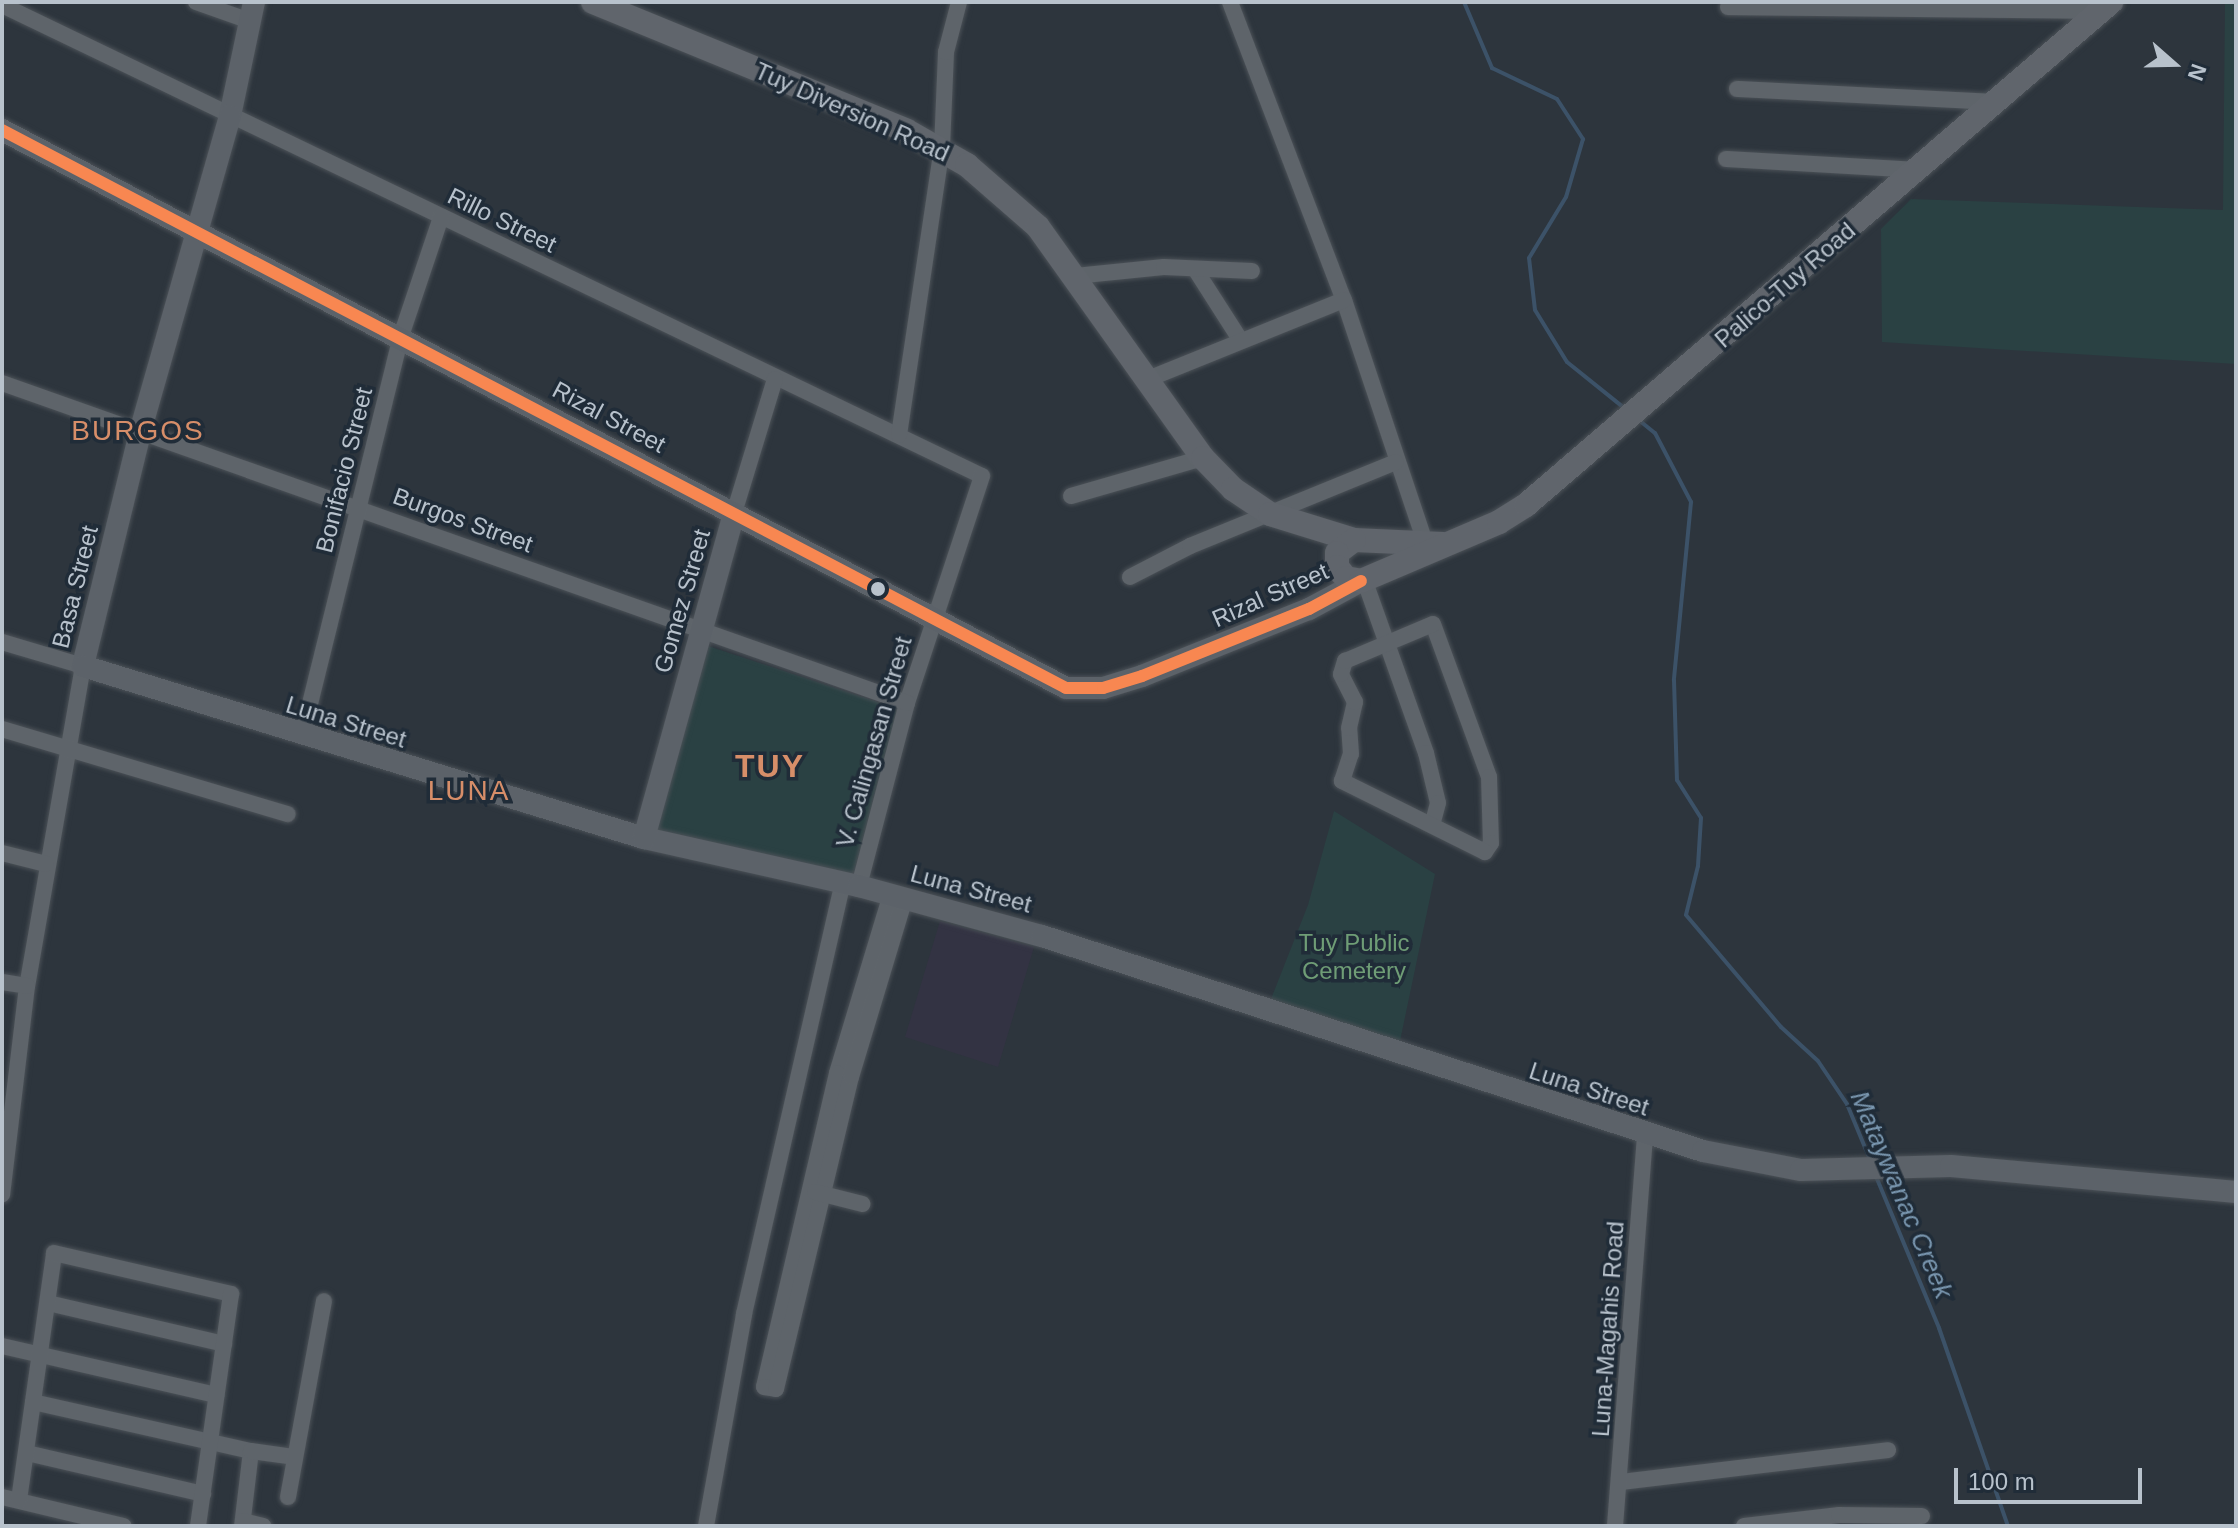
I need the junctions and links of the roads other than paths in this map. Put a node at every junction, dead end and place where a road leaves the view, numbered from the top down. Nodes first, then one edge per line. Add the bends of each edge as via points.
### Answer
1 (196, 2) edge
2 (593, 2) edge
3 (959, 2) edge
4 (1230, 2) edge
5 (2, 5) edge
6 (2106, 6) edge
7 (1728, 7) dead end
8 (252, 11) edge
9 (1737, 89) dead end
10 (1997, 102) junction
11 (230, 116) junction
12 (2, 130) edge
13 (942, 148) junction
14 (1726, 159) dead end
15 (1919, 170) junction
16 (441, 217) junction
17 (197, 231) junction
18 (1195, 269) junction
19 (1252, 271) dead end
20 (1075, 276) junction
21 (1344, 300) junction
22 (401, 336) junction
23 (1241, 341) junction
24 (775, 379) junction
25 (1148, 379) junction
26 (2, 383) edge
27 (141, 429) junction
28 (899, 435) junction
29 (1203, 458) junction
30 (1396, 462) junction
31 (982, 476) joint
32 (1071, 496) dead end
33 (359, 508) junction
34 (734, 513) junction
35 (1281, 519) junction
36 (1358, 540) junction
37 (1434, 543) junction
38 (1337, 564) junction
39 (1130, 577) dead end
40 (1364, 579) junction
41 (934, 620) junction
42 (700, 632) junction
43 (2, 642) edge
44 (1386, 643) junction
45 (1197, 651) junction
46 (83, 666) junction
47 (907, 703) junction
48 (2, 729) edge
49 (302, 736) junction
50 (66, 748) junction
51 (288, 814) dead end
52 (1432, 825) junction
53 (644, 838) junction
54 (2, 853) edge
55 (46, 864) junction
56 (851, 884) junction
57 (898, 896) junction
58 (2, 982) edge
59 (27, 986) junction
60 (1645, 1135) junction
61 (816, 1192) junction
62 (2236, 1192) edge
63 (2, 1195) edge
64 (862, 1204) dead end
65 (324, 1301) dead end
66 (48, 1303) junction
67 (224, 1344) junction
68 (2, 1346) edge
69 (40, 1351) junction
70 (216, 1395) junction
71 (33, 1402) junction
72 (209, 1445) junction
73 (1888, 1450) dead end
74 (251, 1451) junction
75 (27, 1453) junction
76 (294, 1457) junction
77 (1621, 1482) junction
78 (203, 1494) junction
79 (2, 1497) edge
80 (288, 1497) dead end
81 (19, 1500) junction
82 (1922, 1516) dead end
83 (242, 1523) edge
84 (704, 1525) edge
85 (124, 1526) edge
86 (198, 1526) edge
87 (263, 1526) edge
88 (1615, 1526) edge
89 (1744, 1526) edge

1 - 8 street
2 - 13 main road, Tuy Diversion Road
3 - 13 street via 946,52
4 - 21 street
5 - 11 street, Rillo Street
6 - 7 street
6 - 10 main road, Palico-Tuy Road
8 - 11 street, Basa Street
9 - 10 street
10 - 15 main road, Palico-Tuy Road
11 - 16 street, Rillo Street
11 - 17 street, Basa Street
12 - 17 street, Rizal Street
13 - 20 main road, Tuy Diversion Road via 1038,227
13 - 28 street
14 - 15 street
15 - 37 main road, Palico-Tuy Road via 1526,505
16 - 22 street, Bonifacio Street
16 - 24 street, Rillo Street
17 - 22 street, Rizal Street
17 - 27 street, Basa Street
18 - 19 street
18 - 20 street
18 - 23 street
20 - 25 main road, Tuy Diversion Road
21 - 23 street
21 - 30 street
22 - 33 street, Bonifacio Street
22 - 34 street, Rizal Street
23 - 25 street
24 - 28 street, Rillo Street
24 - 34 street, Gomez Street
25 - 29 main road, Tuy Diversion Road
26 - 27 street, Burgos Street
27 - 33 street, Burgos Street
27 - 46 street, Basa Street
28 - 31 street, Rillo Street
29 - 32 street
29 - 35 main road, Tuy Diversion Road via 1233,489
30 - 35 street
30 - 37 street
31 - 41 street, V. Calingasan Street
33 - 42 street, Burgos Street
33 - 49 street, Bonifacio Street
34 - 41 street, Rizal Street
34 - 42 street, Gomez Street
35 - 36 main road, Tuy Diversion Road
35 - 38 main road, Tuy Diversion Road
35 - 39 street
36 - 37 main road, Palico-Tuy Road
36 - 38 main road via 1341,547
36 - 40 main road via 1377,557
37 - 40 main road, Palico-Tuy Road
38 - 40 main road via 1346,578
38 - 45 street, Rizal Street via 1313,595 1212,637
40 - 44 street
40 - 45 street, Rizal Street via 1296,614
41 - 45 street, Rizal Street via 1066,688 1085,690 1142,676
41 - 47 street, V. Calingasan Street
42 - 47 street, Burgos Street
42 - 53 street, Gomez Street
43 - 46 street
44 - 52 street via 1426,753 1438,803
44 - 52 street via 1345,661 1341,674 1355,702 1351,754 1342,781
44 - 52 street via 1433,624 1489,777 1491,843 1485,852
46 - 49 street, Luna Street
46 - 50 street, Basa Street
47 - 56 street, V. Calingasan Street
48 - 50 street
49 - 53 street, Luna Street
50 - 51 street
50 - 55 street, Basa Street
53 - 56 street, Luna Street
54 - 55 street
55 - 59 street, Basa Street
56 - 57 street, Luna Street
56 - 84 street, V. Calingasan Street via 744,1314
57 - 60 street, Luna Street via 1234,997
57 - 61 street via 837,1073
58 - 59 street
59 - 63 street, Basa Street
60 - 62 street, Luna Street via 1762,1164 1842,1170 1916,1166
60 - 77 street, Luna-Magahis Road
61 - 61 street via 764,1387 776,1389
61 - 64 street
65 - 76 street
66 - 67 street
66 - 67 street via 54,1253 231,1294
66 - 69 street
67 - 70 street
68 - 69 street
69 - 70 street
69 - 71 street
70 - 72 street
71 - 72 street
71 - 75 street
72 - 74 street
72 - 78 street
73 - 77 street
74 - 76 street
74 - 83 street
75 - 78 street
75 - 81 street
76 - 80 street
77 - 88 street, Luna-Magahis Road
78 - 86 street
79 - 81 street
81 - 85 street
82 - 89 street via 1839,1515
83 - 87 street

